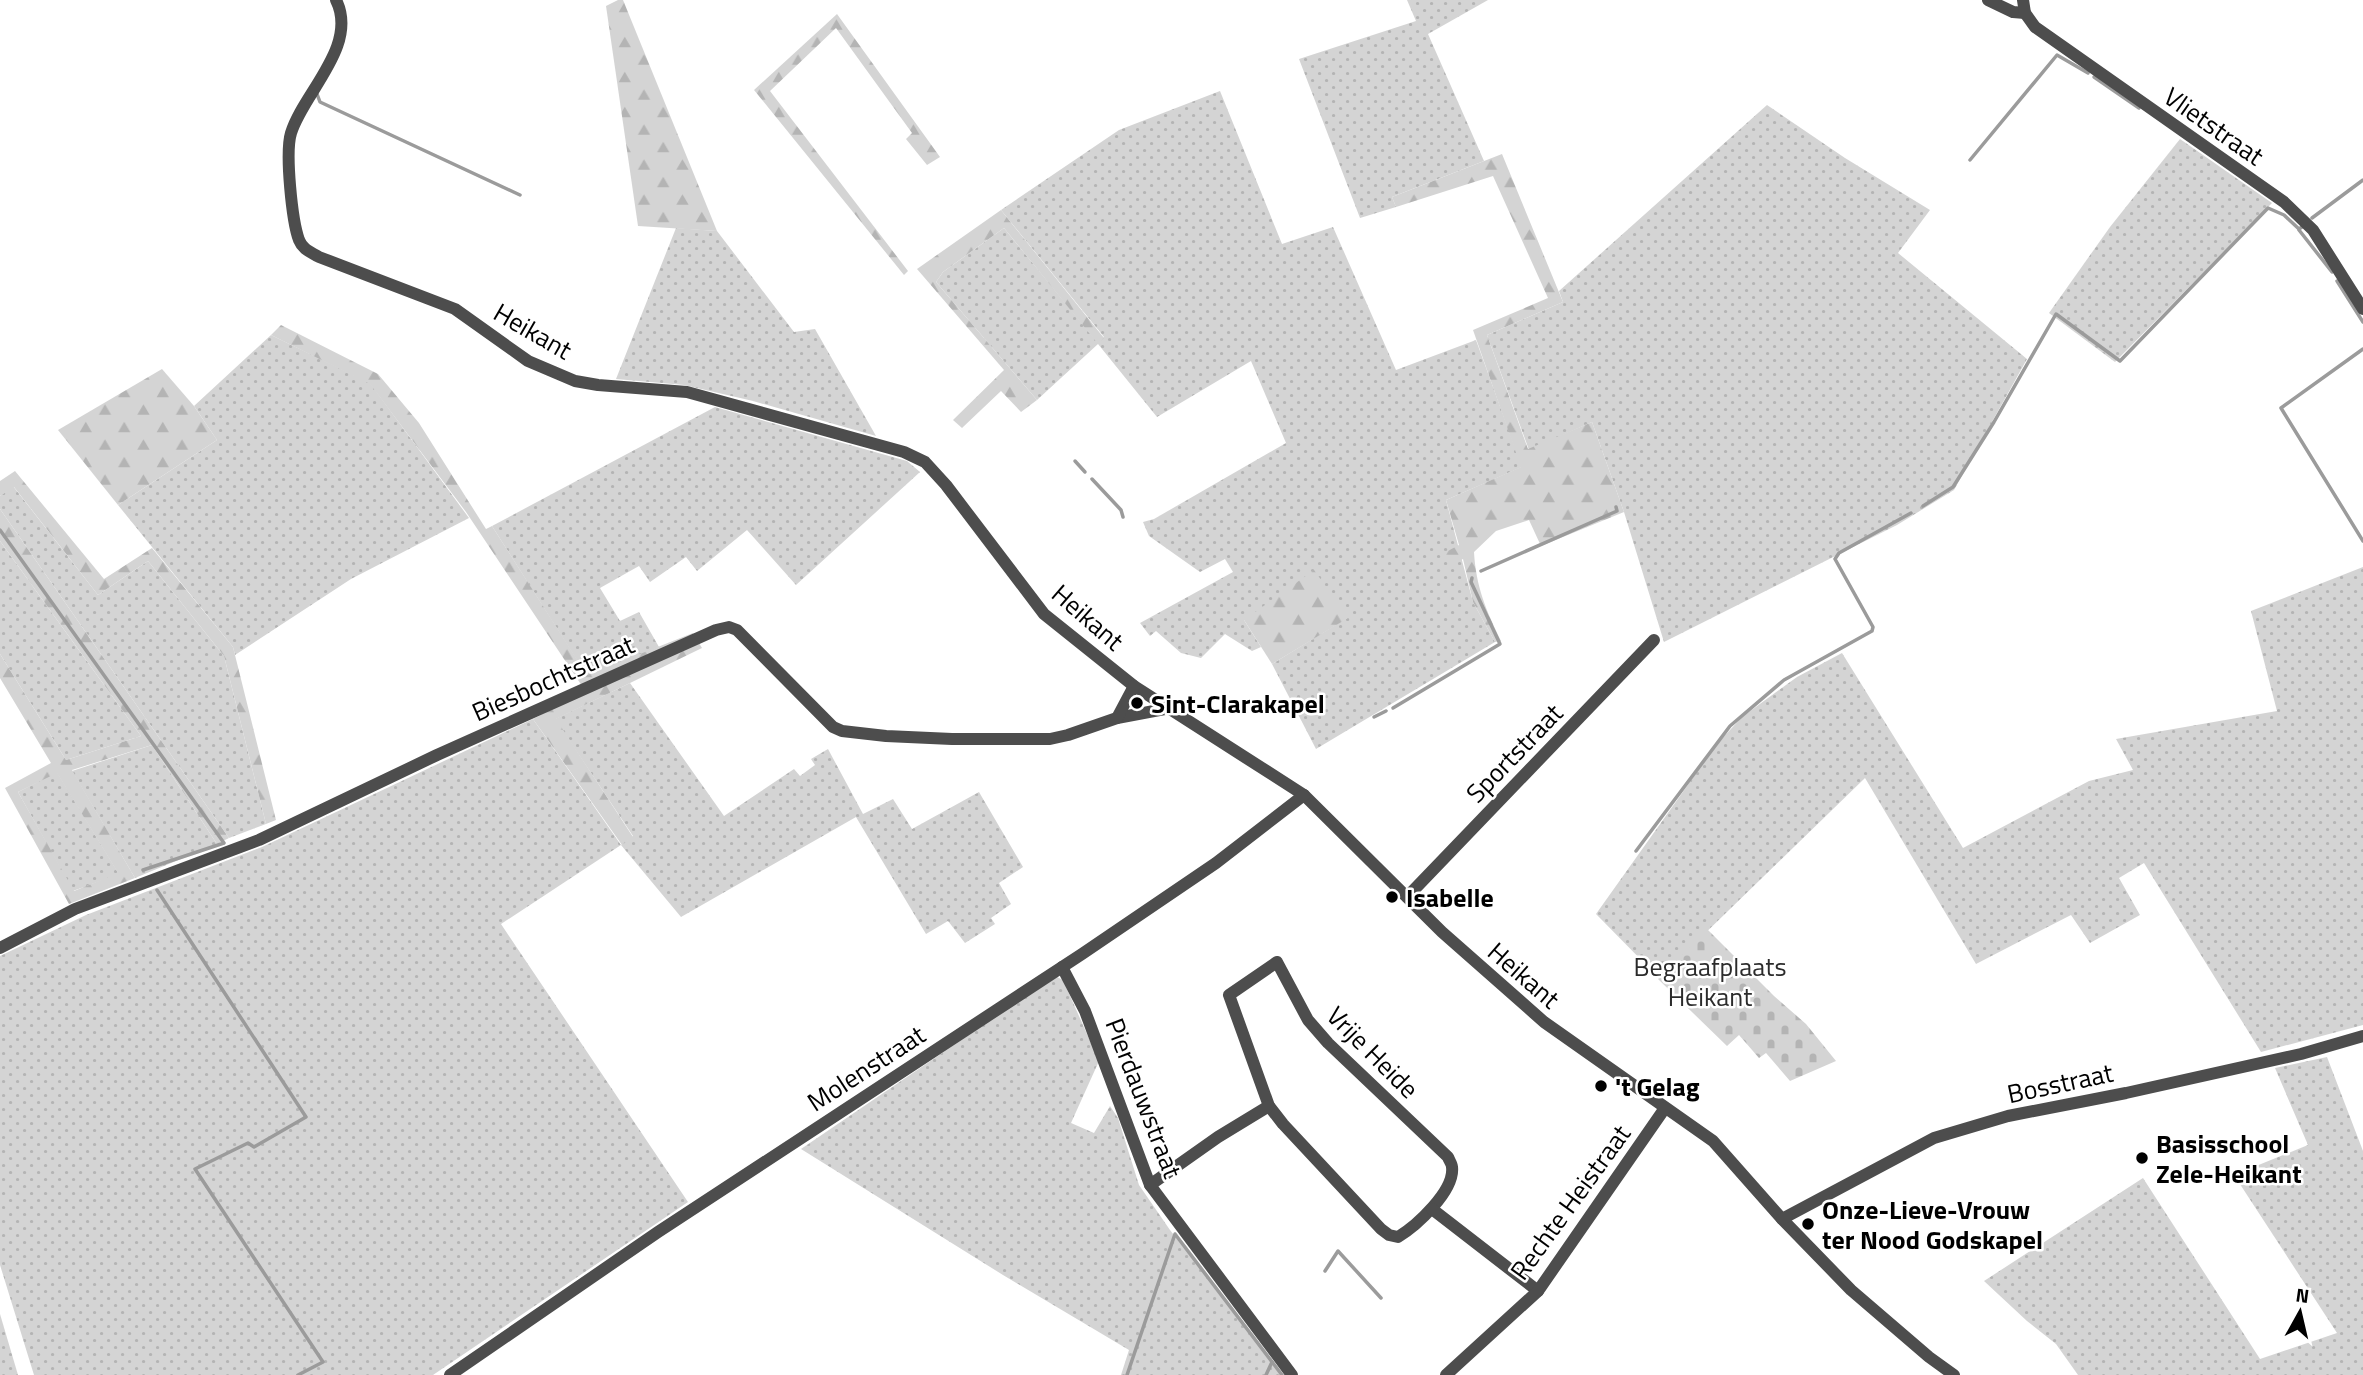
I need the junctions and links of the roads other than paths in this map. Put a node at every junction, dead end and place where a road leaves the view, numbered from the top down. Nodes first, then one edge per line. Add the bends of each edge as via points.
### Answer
1 (335, 0) edge
2 (1987, 0) edge
3 (2024, 6) edge
4 (2363, 309) edge
5 (1654, 640) dead end
6 (1134, 686) junction
7 (1170, 708) junction
8 (1117, 718) junction
9 (1304, 795) junction
10 (1407, 897) junction
11 (0, 947) edge
12 (1062, 967) junction
13 (2363, 1036) edge
14 (1269, 1106) junction
15 (1665, 1108) junction
16 (1150, 1185) junction
17 (1432, 1209) junction
18 (1782, 1219) junction
19 (1538, 1291) junction
20 (450, 1375) edge
21 (1292, 1375) edge
22 (1446, 1375) edge
23 (1954, 1375) edge

1 - 6 street, Heikant via 340,9 338,38 291,133 288,154 295,220 304,249 455,309 528,361 575,381 687,392 881,445 925,462 1044,614
2 - 3 street via 2013,12
3 - 4 street, Vlietstraat via 2035,27 2284,202 2312,230
5 - 10 street, Sportstraat
6 - 7 street, Heikant
6 - 8 street
7 - 8 street, Biesbochtstraat
7 - 9 street, Heikant
8 - 11 street, Biesbochtstraat via 1050,739 952,739 842,731 729,627 437,755 259,840 75,909
9 - 10 street, Heikant
9 - 12 street, Molenstraat via 1216,863
10 - 15 street, Heikant via 1544,1022
12 - 16 street, Pierdauwstraat via 1085,1011
12 - 20 street, Molenstraat via 658,1231
13 - 18 street, Bosstraat via 2126,1093 2008,1116 1934,1138
14 - 16 street
14 - 17 street, Vrije Heide via 1389,1235 1398,1237 1413,1228
14 - 17 street, Vrije Heide via 1229,995 1277,962 1308,1020 1328,1043 1448,1157 1452,1168 1449,1182
15 - 18 street, Heikant via 1713,1141
15 - 19 street, Rechte Heistraat
16 - 21 street, Pierdauwstraat
17 - 19 street
18 - 23 street, Heikant via 1851,1290
19 - 22 street, Rechte Heistraat

